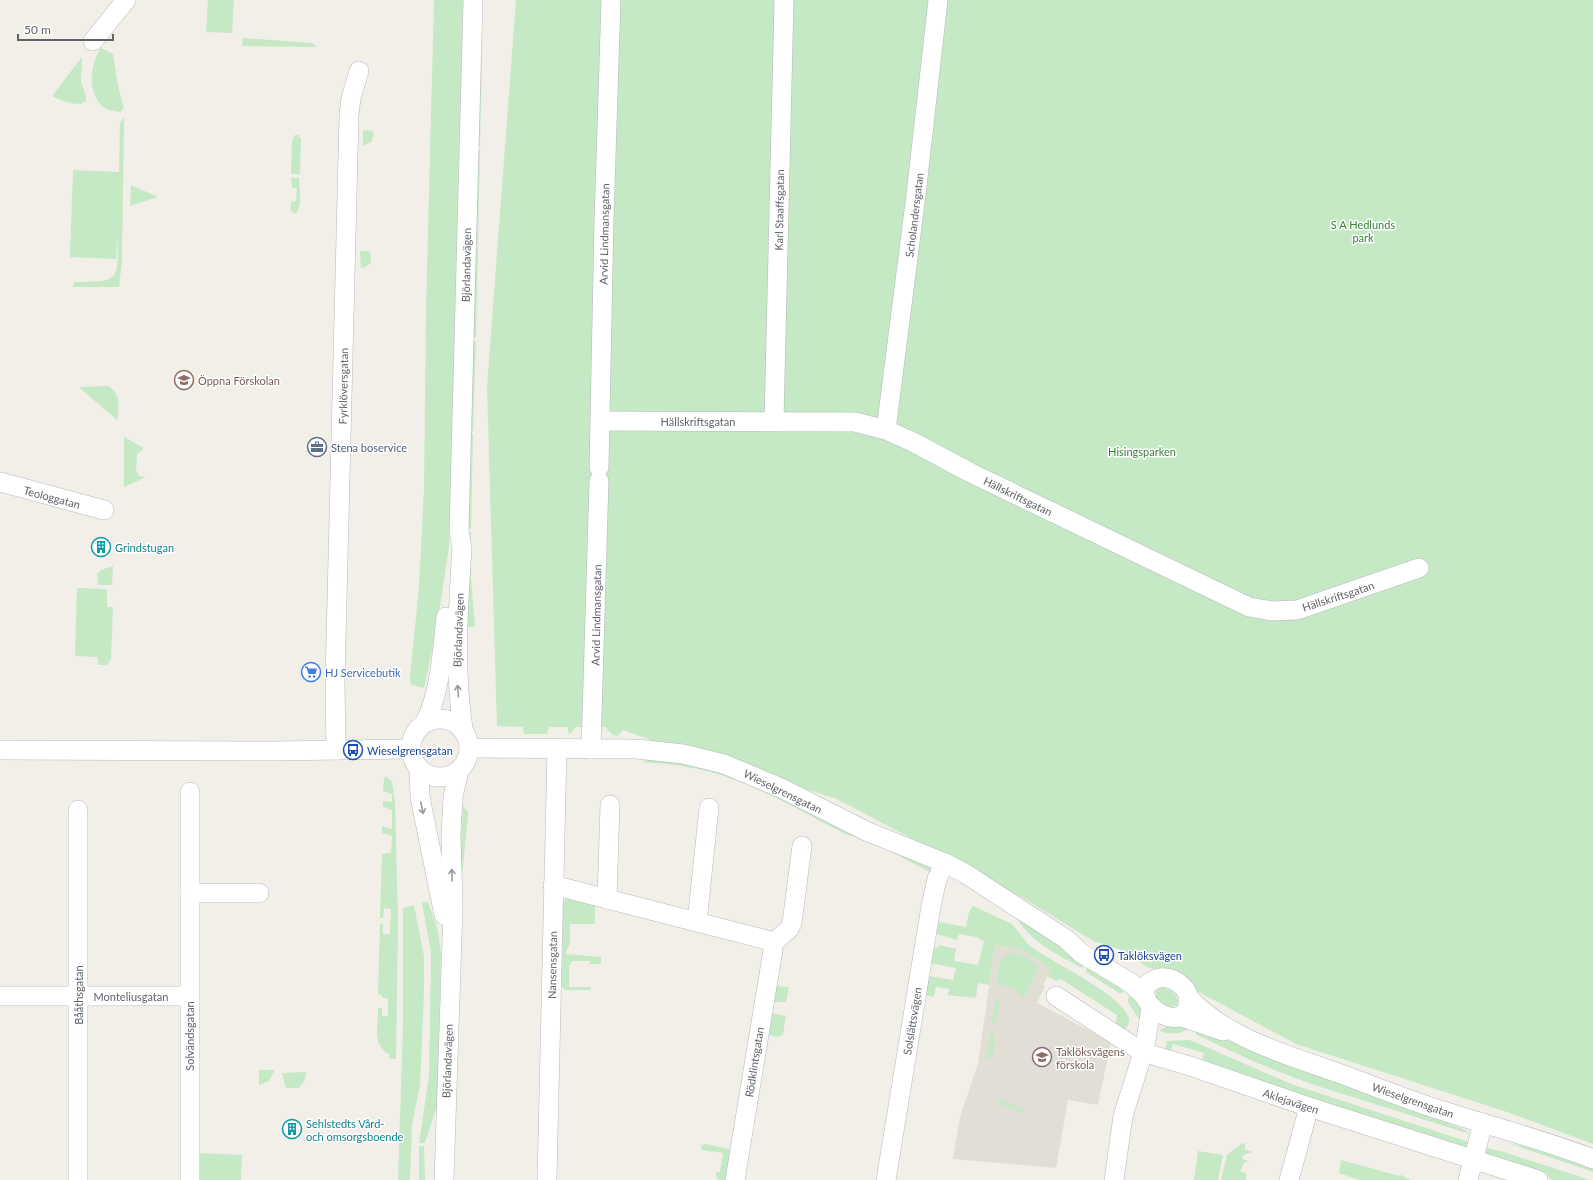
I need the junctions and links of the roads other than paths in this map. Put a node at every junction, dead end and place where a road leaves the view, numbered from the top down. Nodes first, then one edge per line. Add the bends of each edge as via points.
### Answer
1 (126, 0) edge
2 (473, 0) edge
3 (611, 0) edge
4 (784, 0) edge
5 (938, 0) edge
6 (93, 41) dead end
7 (359, 71) dead end
8 (601, 421) junction
9 (774, 421) junction
10 (886, 430) junction
11 (0, 482) edge
12 (104, 510) dead end
13 (460, 531) junction
14 (1418, 568) dead end
15 (425, 723) junction
16 (463, 730) junction
17 (469, 748) junction
18 (410, 749) junction
19 (557, 749) junction
20 (591, 749) junction
21 (0, 750) edge
22 (336, 750) junction
23 (419, 769) junction
24 (459, 770) junction
25 (190, 792) dead end
26 (610, 805) dead end
27 (709, 808) dead end
28 (78, 810) dead end
29 (802, 846) dead end
30 (945, 863) junction
31 (553, 885) junction
32 (259, 892) dead end
33 (190, 893) junction
34 (607, 899) junction
35 (697, 922) junction
36 (1066, 938) junction
37 (450, 942) junction
38 (772, 944) junction
39 (1154, 979) junction
40 (0, 996) edge
41 (78, 996) junction
42 (190, 996) junction
43 (1056, 996) dead end
44 (1189, 998) junction
45 (1148, 1002) junction
46 (1173, 1016) junction
47 (1236, 1033) junction
48 (1143, 1049) junction
49 (1309, 1107) junction
50 (1483, 1123) junction
51 (1473, 1159) junction
52 (1593, 1159) edge
53 (78, 1180) edge
54 (190, 1180) edge
55 (444, 1180) edge
56 (547, 1180) edge
57 (735, 1180) edge
58 (886, 1180) edge
59 (1114, 1180) edge
60 (1289, 1180) edge
61 (1468, 1180) edge
62 (1538, 1180) edge

1 - 6 street
2 - 13 street, Björlandavägen
3 - 8 street, Arvid Lindmansgatan via 603,239
4 - 9 street, Karl Staaffsgatan
5 - 10 street, Scholandersgatan
7 - 22 street, Fyrklöversgatan via 351,98 350,115 335,680
8 - 9 street, Hällskriftsgatan
8 - 20 street, Arvid Lindmansgatan
9 - 10 street, Hällskriftsgatan via 855,422
10 - 14 street, Hällskriftsgatan via 1249,608 1272,611 1297,610
11 - 12 street, Teologgatan
13 - 15 street, Björlandavägen via 454,546 438,685
16 -> 13 street, Björlandavägen via 457,691 462,548
15 - 16 street via 436,719 448,720
15 - 18 street, Björlandavägen via 414,734
16 - 17 street, Björlandavägen via 468,738
17 - 19 street, Wieselgrensgatan
17 - 24 street, Björlandavägen via 467,760
18 - 22 street
18 - 23 street, Björlandavägen
19 - 20 street, Wieselgrensgatan
19 - 31 street, Nansensgatan
20 - 30 street, Wieselgrensgatan via 664,751 724,764 781,788 860,828
21 - 22 street
23 - 24 street via 436,777 448,776
23 -> 37 street, Björlandavägen via 420,797
37 -> 24 street, Björlandavägen via 453,907 451,834 453,797
25 - 33 street, Solvändsgatan
26 - 34 street
27 - 35 street
28 - 41 street, Bååthsgatan
29 - 38 street via 792,923
30 - 36 street, Wieselgrensgatan via 983,884
30 - 58 street, Solslättsvägen via 937,879 931,906
31 - 34 street
31 - 56 street, Nansensgatan
32 - 33 street
33 - 42 street, Solvändsgatan
34 - 35 street
35 - 38 street via 767,940
36 - 39 street, Wieselgrensgatan via 1084,944
36 - 45 street, Wieselgrensgatan via 1082,952 1131,983
37 - 55 street, Björlandavägen
38 - 57 street, Rödklintsgatan
39 - 44 street, Wieselgrensgatan via 1164,978 1176,982 1185,989
39 - 45 street via 1147,985
40 - 41 street, Monteliusgatan
41 - 42 street, Monteliusgatan
41 - 53 street, Bååthsgatan
42 - 54 street, Solvändsgatan
43 - 48 street, Aklejavägen
44 - 46 street via 1187,1009
44 - 47 street, Wieselgrensgatan via 1199,1009
45 - 46 street, Wieselgrensgatan via 1160,1014
45 - 48 street
46 - 47 street, Wieselgrensgatan via 1220,1031
46 - 48 street via 1160,1024
47 - 50 street, Wieselgrensgatan via 1271,1049 1433,1108
48 - 49 street, Aklejavägen
48 - 59 street via 1123,1116
49 - 51 street, Aklejavägen
49 - 60 street
50 - 51 street
50 - 52 street, Wieselgrensgatan via 1560,1146
51 - 61 street
51 - 62 street, Aklejavägen

